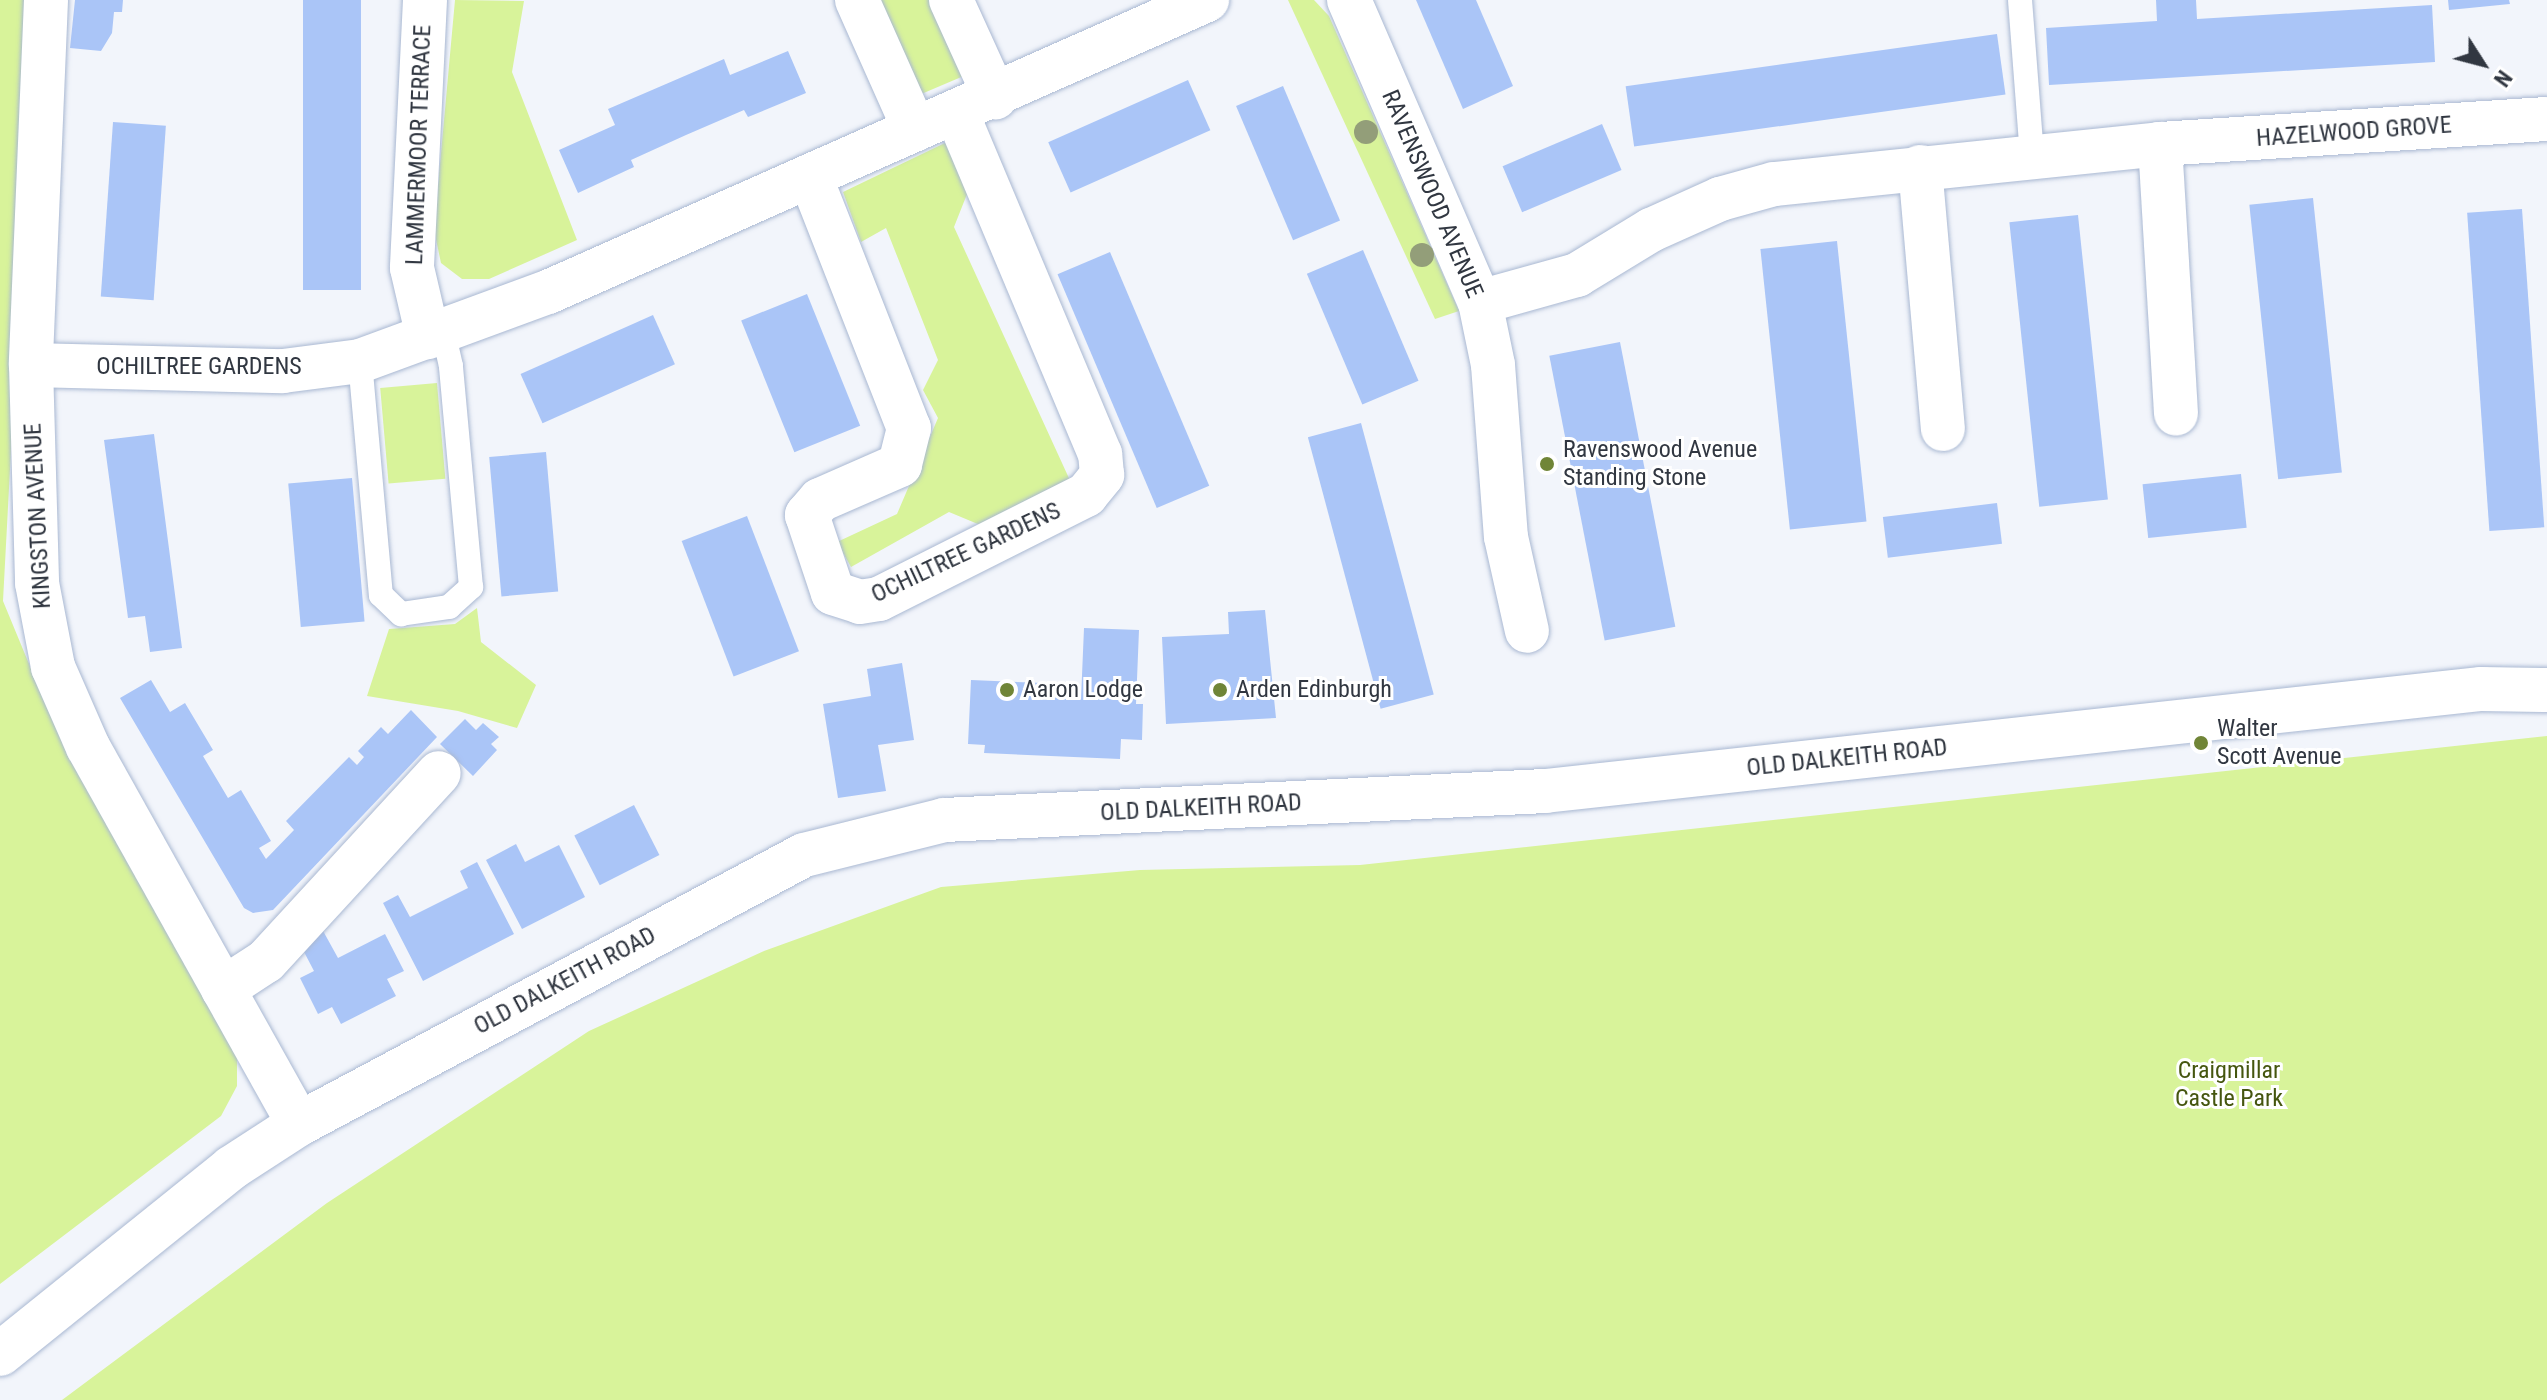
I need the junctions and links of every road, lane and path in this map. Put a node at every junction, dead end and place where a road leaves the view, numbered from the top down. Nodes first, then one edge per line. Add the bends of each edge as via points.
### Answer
1 (46, 0) edge
2 (425, 0) edge
3 (857, 0) edge
4 (951, 0) edge
5 (1207, 0) edge
6 (1349, 0) edge
7 (2020, 0) edge
8 (976, 105) junction
9 (2547, 119) edge
10 (915, 130) junction
11 (2160, 144) junction
12 (2032, 155) junction
13 (1920, 167) junction
14 (810, 176) junction
15 (1480, 302) junction
16 (436, 334) junction
17 (360, 361) junction
18 (31, 365) junction
19 (2176, 414) dead end
20 (1943, 429) dead end
21 (1527, 631) dead end
22 (2547, 690) edge
23 (439, 773) dead end
24 (223, 989) junction
25 (299, 1124) junction
26 (0, 1354) edge

1 - 18 street, KINGSTON AVENUE
2 - 16 street, LAMMERMOOR TERRACE via 412,268
3 - 10 street
4 - 8 street, OCHILTREE GARDENS
5 - 8 street, OCHILTREE GARDENS
6 - 15 street, RAVENSWOOD AVENUE
7 - 12 lane
8 - 10 street, OCHILTREE GARDENS
8 - 14 street, OCHILTREE GARDENS via 1100,454 1102,475 1086,495 879,599 860,602 833,593 807,515 820,500 900,465 909,428
9 - 11 street, HAZELWOOD GROVE
10 - 14 street, OCHILTREE GARDENS
11 - 12 street, HAZELWOOD GROVE
11 - 19 street
12 - 13 street, HAZELWOOD GROVE
13 - 15 street, HAZELWOOD GROVE via 1774,184 1720,199 1651,230 1577,275
13 - 20 street
14 - 16 street, OCHILTREE GARDENS via 548,292
15 - 21 street, RAVENSWOOD AVENUE via 1493,365 1506,537
16 - 17 street, OCHILTREE GARDENS
16 - 17 lane via 451,366 471,587 449,607 401,614 381,595
17 - 18 street, OCHILTREE GARDENS via 283,371
18 - 24 street, KINGSTON AVENUE via 37,583 53,667 88,747
22 - 25 street, OLD DALKEITH ROAD via 2481,689 1545,791 944,820 804,855
23 - 24 street via 266,961
24 - 25 street, KINGSTON AVENUE
25 - 26 street, OLD DALKEITH ROAD via 231,1168

